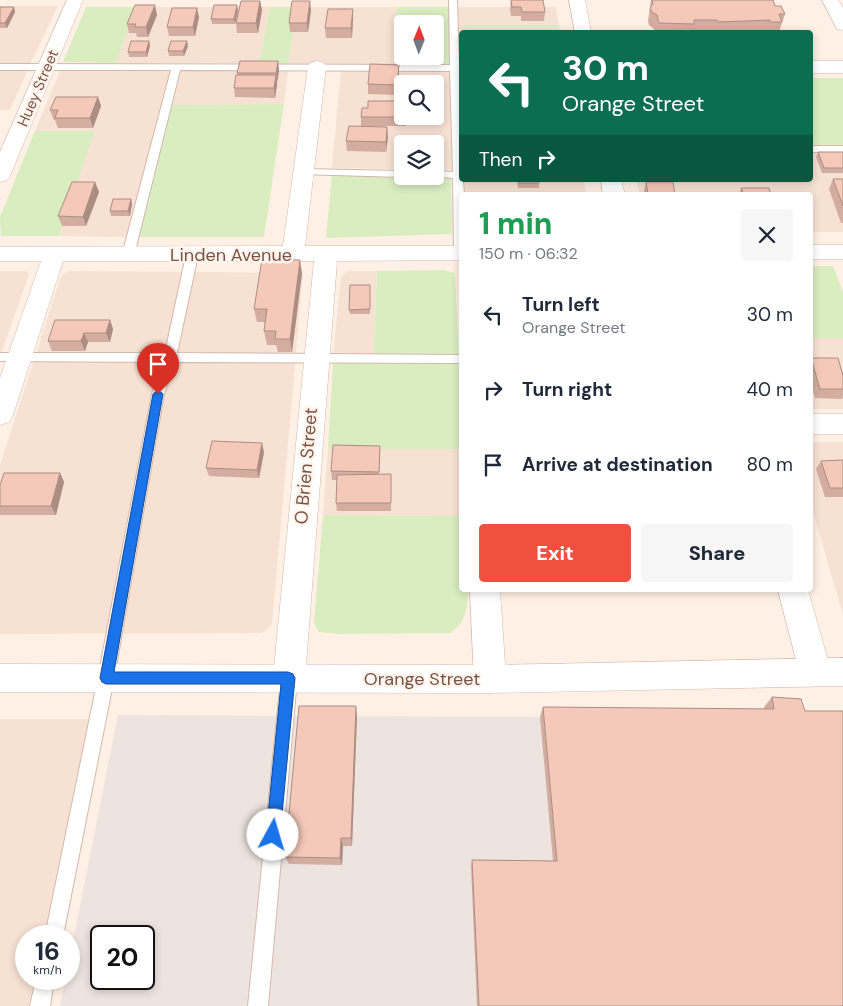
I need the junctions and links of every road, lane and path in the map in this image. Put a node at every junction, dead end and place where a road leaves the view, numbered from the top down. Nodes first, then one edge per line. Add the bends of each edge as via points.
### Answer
1 (75, 0) edge
2 (454, 0) edge
3 (577, 0) edge
4 (830, 0) edge
5 (843, 25) edge
6 (583, 30) edge
7 (0, 67) edge
8 (47, 67) junction
9 (176, 67) junction
10 (317, 67) junction
11 (813, 67) edge
12 (843, 67) edge
13 (458, 68) edge
14 (459, 122) edge
15 (813, 149) edge
16 (843, 149) edge
17 (303, 172) junction
18 (394, 174) edge
19 (444, 174) edge
20 (459, 175) edge
21 (0, 176) edge
22 (813, 252) edge
23 (843, 252) edge
24 (459, 253) edge
25 (0, 254) edge
26 (292, 254) junction
27 (326, 254) junction
28 (54, 255) junction
29 (128, 255) junction
30 (192, 255) junction
31 (10, 357) edge
32 (170, 359) junction
33 (315, 359) junction
34 (459, 359) edge
35 (0, 415) edge
36 (813, 424) edge
37 (843, 424) edge
38 (485, 592) edge
39 (794, 592) edge
40 (829, 672) edge
41 (0, 678) edge
42 (106, 678) junction
43 (288, 678) junction
44 (490, 679) junction
45 (56, 925) edge
46 (43, 990) edge
47 (40, 1006) edge
48 (258, 1006) edge

1 - 8 street, Huey Street
2 - 13 lane
3 - 6 street
4 - 5 street
7 - 8 lane
8 - 9 lane
8 - 21 street, Huey Street via 16,119
9 - 10 lane
9 - 29 lane
10 - 13 lane
10 - 17 street
11 - 12 street
13 - 14 lane
15 - 16 lane
17 - 18 lane
17 - 26 street
19 - 20 lane
22 - 23 street
24 - 27 street, Linden Avenue
25 - 28 street, Linden Avenue
26 - 27 street, Linden Avenue
26 - 30 street, Linden Avenue
27 - 33 street, O Brien Street
28 - 29 street, Linden Avenue
28 - 31 street
29 - 30 street, Linden Avenue
30 - 32 lane
31 - 32 lane
31 - 35 street
32 - 33 lane
32 - 42 lane via 158,394
33 - 34 lane
33 - 43 street, O Brien Street
36 - 37 street
38 - 44 street
39 - 40 street
40 - 44 street, Orange Street
41 - 42 street, Orange Street
42 - 43 street, Orange Street
42 - 45 lane
43 - 44 street, Orange Street
43 - 48 lane
46 - 47 lane

